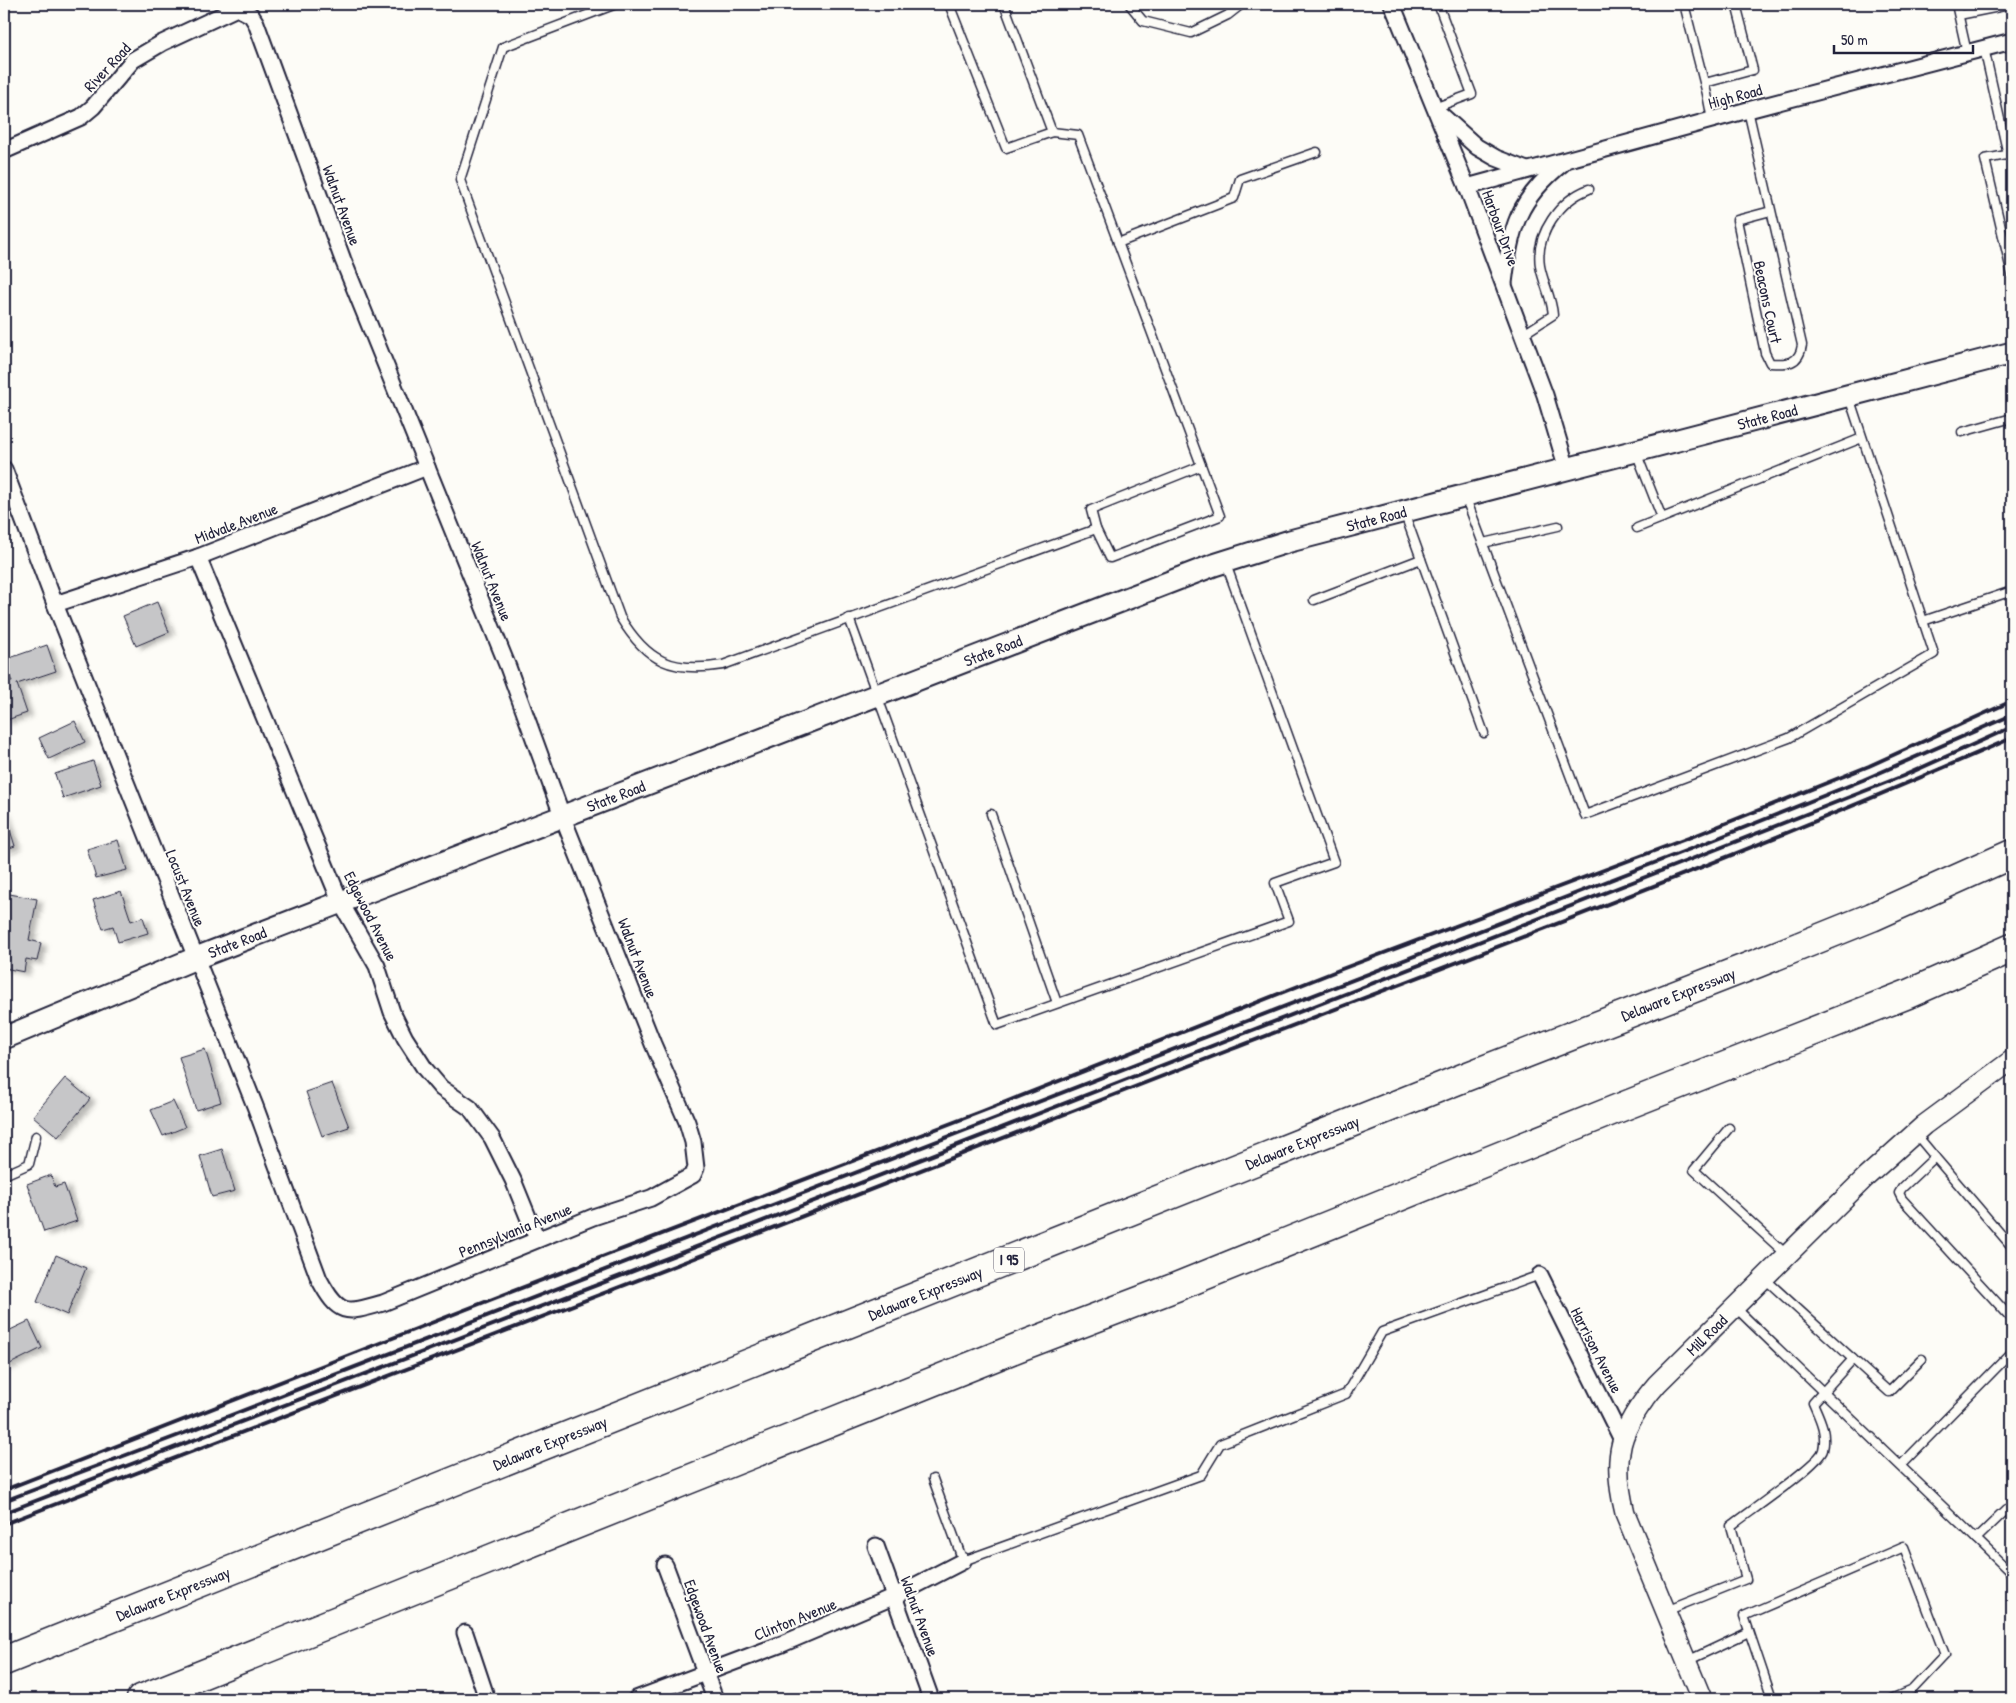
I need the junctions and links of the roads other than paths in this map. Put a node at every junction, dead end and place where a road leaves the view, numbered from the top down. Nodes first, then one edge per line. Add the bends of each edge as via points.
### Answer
1 (616, 4) edge
2 (949, 4) edge
3 (1004, 4) edge
4 (1129, 4) edge
5 (1242, 4) edge
6 (1392, 4) edge
7 (1438, 4) edge
8 (1684, 4) edge
9 (1736, 4) edge
10 (1956, 4) edge
11 (2004, 4) edge
12 (241, 6) edge
13 (1959, 15) junction
14 (2012, 41) edge
15 (1984, 48) junction
16 (1967, 53) junction
17 (1704, 83) junction
18 (1434, 108) junction
19 (1748, 110) junction
20 (1712, 120) junction
21 (1052, 132) junction
22 (4, 150) edge
23 (1317, 152) dead end
24 (2010, 154) edge
25 (1567, 159) junction
26 (1527, 170) junction
27 (1467, 187) junction
28 (1589, 189) dead end
29 (1771, 211) junction
30 (1118, 242) junction
31 (2012, 275) edge
32 (1503, 287) junction
33 (1522, 335) junction
34 (2012, 353) edge
35 (1848, 396) junction
36 (2012, 418) edge
37 (1962, 432) dead end
38 (1862, 438) junction
39 (1636, 451) junction
40 (1201, 466) junction
41 (427, 467) junction
42 (4, 468) edge
43 (1567, 468) junction
44 (1465, 494) junction
45 (1404, 510) junction
46 (1662, 518) junction
47 (1558, 526) dead end
48 (1637, 528) dead end
49 (1096, 529) junction
50 (1483, 543) junction
51 (198, 557) junction
52 (1421, 559) junction
53 (1225, 562) junction
54 (2012, 591) edge
55 (1314, 600) dead end
56 (55, 604) junction
57 (849, 618) junction
58 (1923, 621) junction
59 (877, 696) junction
60 (1484, 733) dead end
61 (991, 814) dead end
62 (563, 818) junction
63 (2012, 854) edge
64 (341, 903) junction
65 (2012, 948) edge
66 (196, 958) junction
67 (1057, 1003) junction
68 (4, 1038) edge
69 (2012, 1060) edge
70 (1728, 1128) dead end
71 (1915, 1133) junction
72 (36, 1136) dead end
73 (1935, 1157) junction
74 (4, 1175) edge
75 (693, 1175) joint
76 (537, 1239) junction
77 (2012, 1247) edge
78 (1787, 1255) junction
79 (1540, 1275) joint
80 (1764, 1278) junction
81 (1735, 1307) junction
82 (348, 1310) joint
83 (2012, 1319) edge
84 (2012, 1352) edge
85 (1853, 1359) junction
86 (1922, 1359) dead end
87 (1822, 1392) junction
88 (1622, 1440) junction
89 (1901, 1465) junction
90 (933, 1479) dead end
91 (2012, 1516) edge
92 (1976, 1539) junction
93 (876, 1546) dead end
94 (963, 1560) junction
95 (665, 1565) dead end
96 (2012, 1574) edge
97 (895, 1596) junction
98 (1666, 1611) junction
99 (1749, 1632) junction
100 (465, 1633) dead end
101 (4, 1661) edge
102 (1687, 1662) junction
103 (705, 1673) junction
104 (141, 1699) edge
105 (487, 1699) edge
106 (636, 1699) edge
107 (715, 1699) edge
108 (931, 1699) edge
109 (1702, 1699) edge
110 (1772, 1699) edge
111 (1891, 1699) edge

1 - 57 lane via 502,47 460,180 620,617 633,639 652,656 674,666 699,669 723,665
2 - 21 lane via 1006,148
3 - 21 lane
4 - 5 lane via 1143,21 1191,33 1228,15
6 - 18 street, Harbour Drive
7 - 18 lane via 1472,94
8 - 17 lane
9 - 17 lane via 1753,70
10 - 13 lane
11 - 13 lane
12 - 22 street, River Road via 133,60 82,117
12 - 41 street, Walnut Avenue via 251,15 259,31 343,260
13 - 16 lane
14 - 15 street, High Road
15 - 16 street, High Road
15 - 24 lane
16 - 19 street, High Road
17 - 20 lane
18 - 26 street via 1477,147
18 - 27 street, Harbour Drive
19 - 20 street, High Road
19 - 29 lane, Beacons Court
20 - 25 street, High Road
21 - 30 lane via 1078,135
23 - 30 lane via 1240,179 1234,198
24 - 31 lane via 1985,160
25 - 26 street, High Road
25 - 32 street via 1536,186 1524,204 1509,243
26 - 27 street, High Road
27 - 32 street, Harbour Drive
28 - 33 lane via 1570,200 1546,228 1540,249 1540,266 1553,316
29 - 29 lane, Beacons Court via 1802,345 1801,354 1793,362 1785,364 1770,362 1765,354 1737,220
30 - 40 lane
32 - 33 street, Harbour Drive
33 - 43 street, Harbour Drive via 1545,395
34 - 35 main road, State Road
35 - 38 lane
35 - 39 main road, State Road
36 - 37 lane
38 - 46 lane
38 - 58 lane
39 - 43 main road, State Road
39 - 46 lane
40 - 49 lane via 1092,510
40 - 49 lane via 1220,516 1110,558
41 - 51 street, Midvale Avenue
41 - 62 street, Walnut Avenue via 508,667
42 - 56 street, Locust Avenue
43 - 44 main road, State Road
44 - 45 main road, State Road
44 - 50 lane
45 - 52 lane
45 - 53 main road, State Road via 1290,540
46 - 48 lane
47 - 50 lane
49 - 57 lane
50 - 58 lane via 1586,814 1790,738 1934,654
51 - 56 street, Midvale Avenue
51 - 64 street, Edgewood Avenue
52 - 55 lane
52 - 60 lane
53 - 59 main road, State Road
53 - 67 lane via 1334,862 1274,883 1289,921
54 - 58 lane
56 - 66 street, Locust Avenue
57 - 59 lane
59 - 62 main road, State Road
59 - 67 lane via 997,1024
61 - 67 lane
62 - 64 main road, State Road
62 - 75 street, Walnut Avenue via 687,1122 695,1159
63 - 101 highway, Delaware Expressway / I 95 via 1881,913 1758,963
64 - 66 main road, State Road
64 - 76 street, Edgewood Avenue via 377,966 392,1012 405,1038 441,1088 470,1108 492,1138
65 - 104 highway via 1908,994
66 - 68 main road, State Road
66 - 82 street, Locust Avenue via 319,1279 335,1305
69 - 71 street, Mill Road
70 - 78 lane via 1694,1170
71 - 73 lane
71 - 78 street, Mill Road
72 - 74 lane via 29,1164
73 - 77 lane
73 - 83 lane via 1899,1193
75 - 76 street, Pennsylvania Avenue via 650,1198
76 - 82 street, Pennsylvania Avenue via 383,1303
78 - 80 street, Mill Road
79 - 88 street, Harrison Avenue
79 - 94 lane via 1382,1332 1346,1394 1220,1444 1201,1475
80 - 81 street, Mill Road
80 - 85 lane
81 - 87 lane
81 - 88 street, Mill Road via 1645,1398
84 - 89 lane
85 - 86 lane via 1889,1392
85 - 87 lane
87 - 89 lane
87 - 98 lane via 1813,1403 1825,1432 1823,1453 1731,1526 1746,1579
88 - 98 street, Mill Road via 1617,1470 1625,1512
89 - 92 lane
90 - 94 lane
91 - 92 lane via 2006,1510
92 - 96 lane
93 - 97 street, Walnut Avenue
94 - 97 street, Clinton Avenue
95 - 103 street, Edgewood Avenue
97 - 103 street, Clinton Avenue
97 - 108 street, Walnut Avenue
98 - 102 street, Mill Road
99 - 102 lane
99 - 110 lane
99 - 111 lane via 1744,1616 1904,1547 1945,1655 1912,1690
100 - 105 street
102 - 109 street, Mill Road
103 - 106 street, Clinton Avenue
103 - 107 street, Edgewood Avenue

